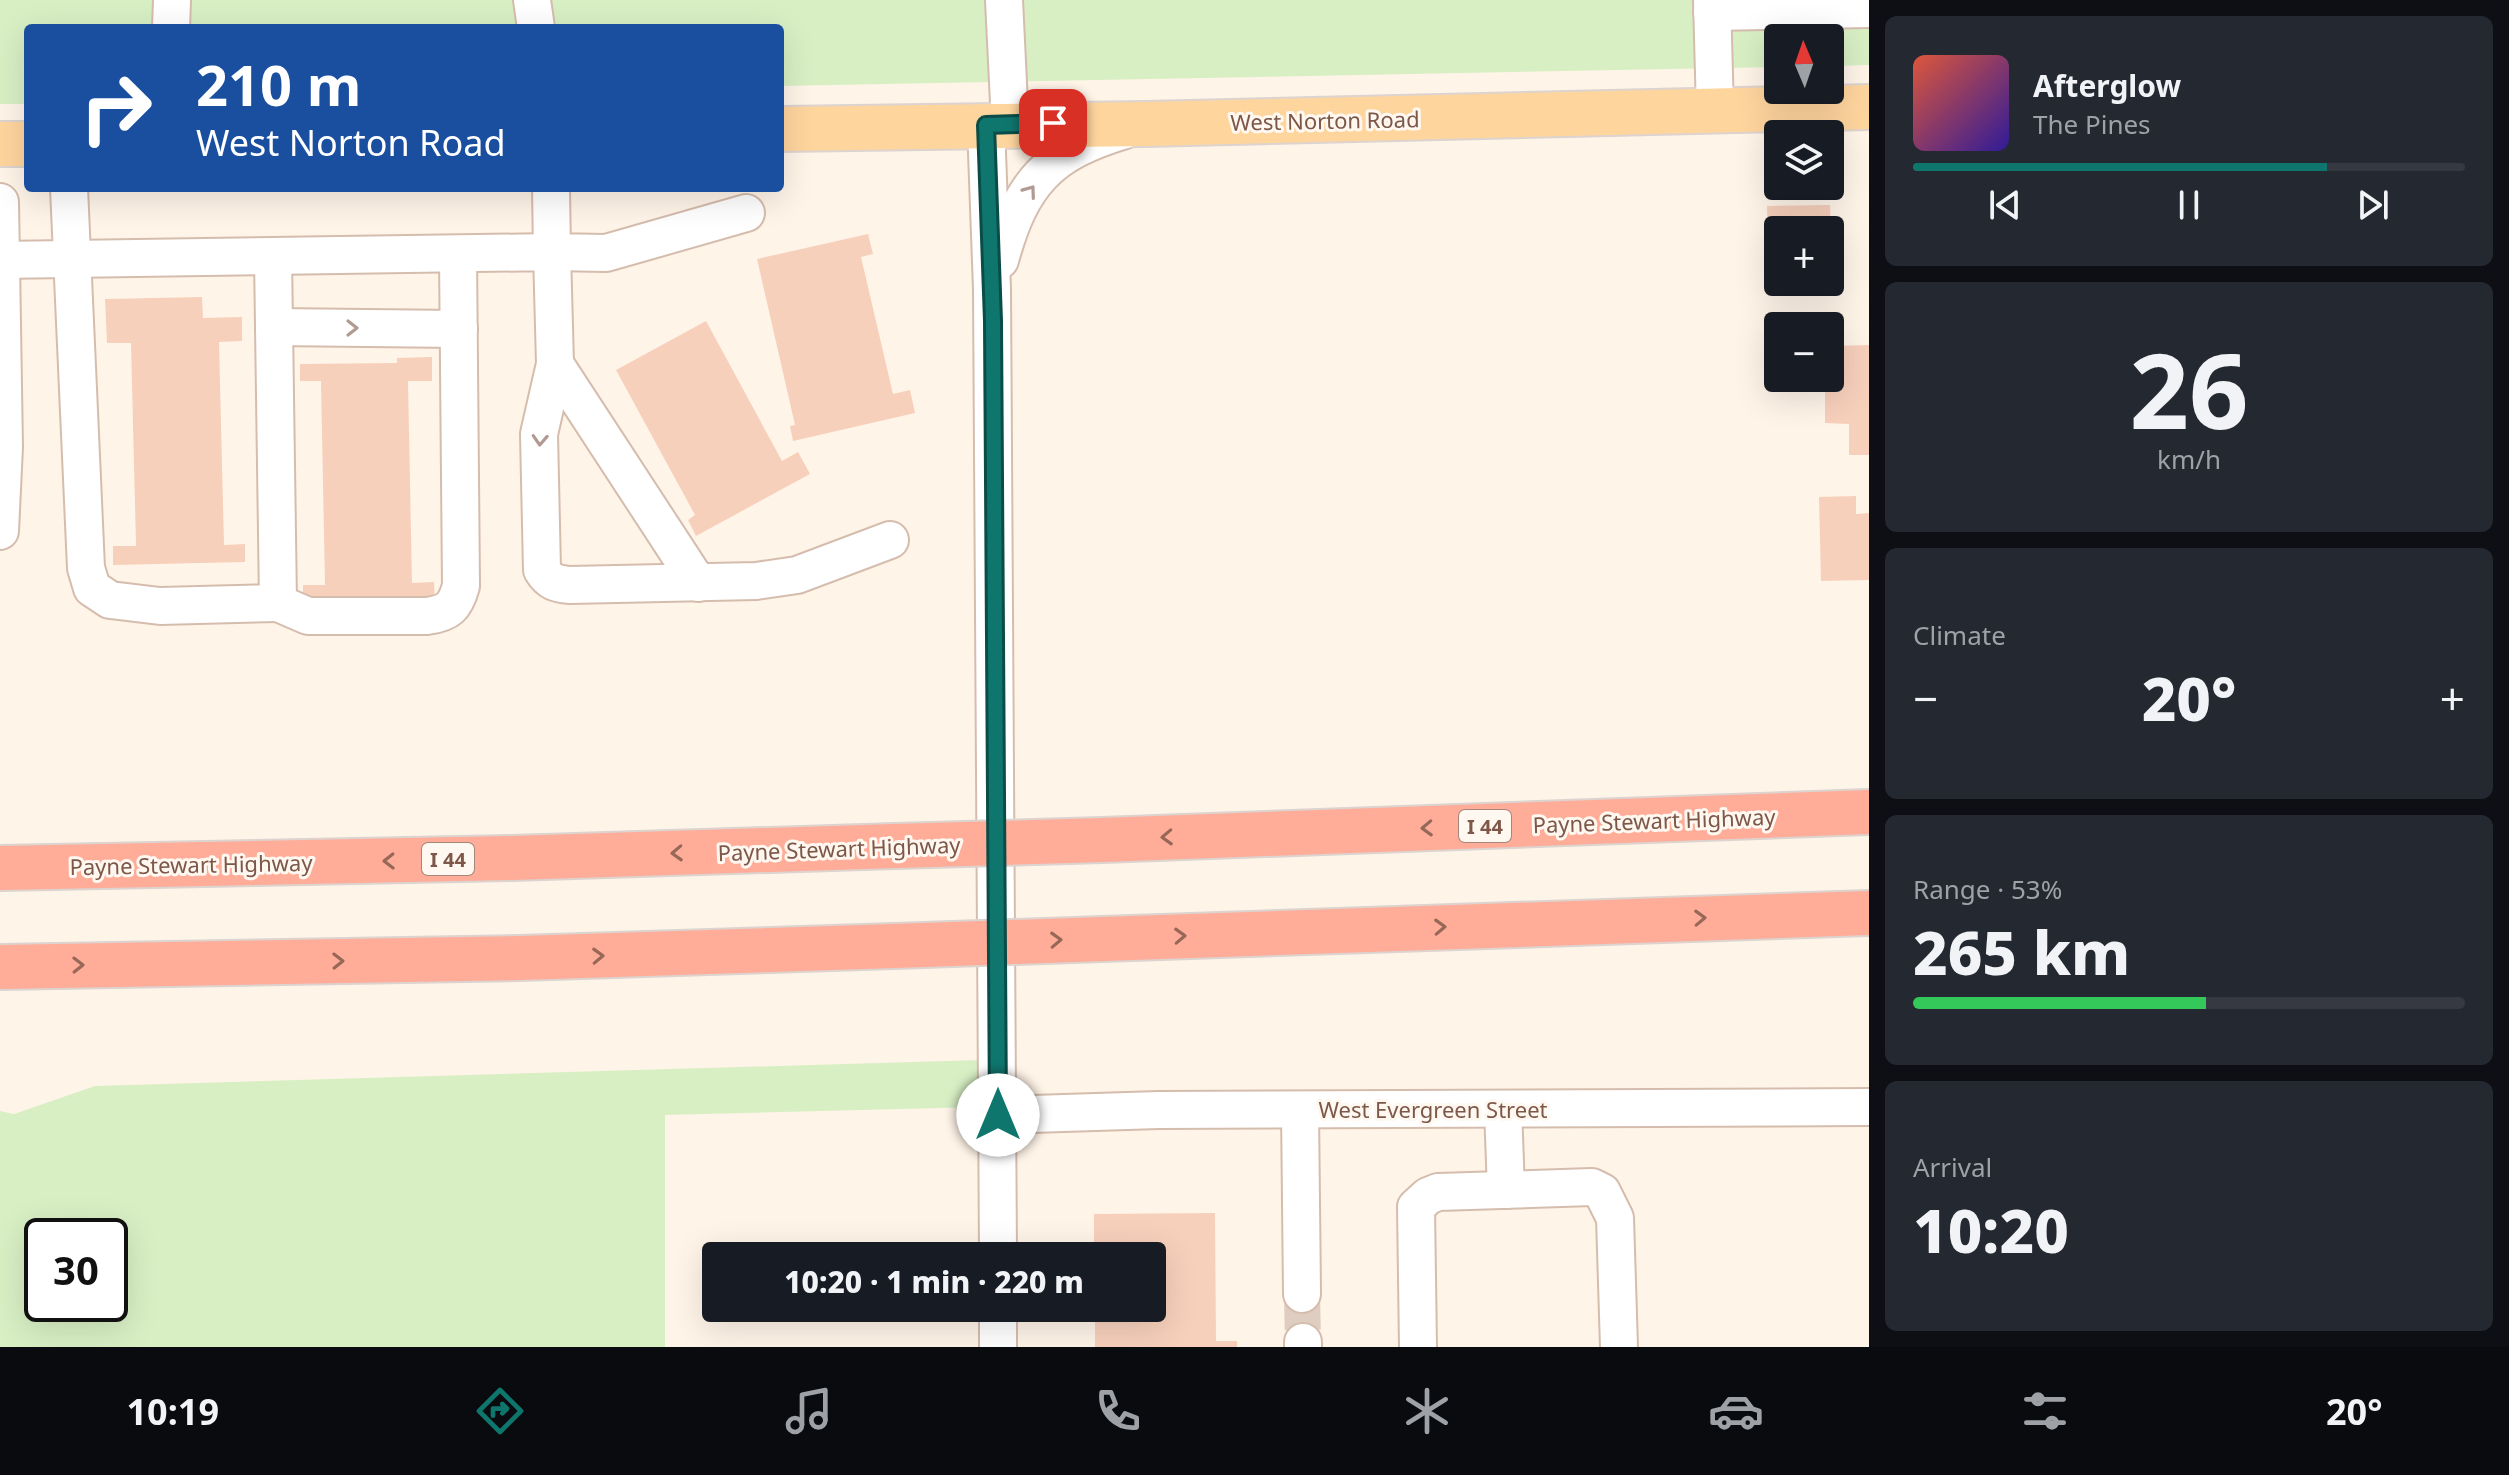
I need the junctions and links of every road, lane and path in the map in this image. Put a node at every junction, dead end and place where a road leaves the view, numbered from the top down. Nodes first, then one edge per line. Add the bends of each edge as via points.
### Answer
1 (172, 0) edge
2 (532, 0) edge
3 (1004, 0) edge
4 (1712, 6) edge
5 (1869, 9) edge
6 (171, 24) edge
7 (535, 24) edge
8 (1869, 107) edge
9 (1715, 111) junction
10 (1146, 124) junction
11 (998, 125) junction
12 (784, 129) edge
13 (0, 144) edge
14 (24, 144) edge
15 (69, 192) edge
16 (551, 192) edge
17 (0, 202) edge
18 (746, 213) dead end
19 (552, 252) junction
20 (458, 255) junction
21 (273, 257) junction
22 (71, 258) junction
23 (0, 260) edge
24 (992, 289) junction
25 (274, 327) junction
26 (459, 329) junction
27 (555, 364) junction
28 (0, 531) edge
29 (890, 540) dead end
30 (698, 583) junction
31 (278, 603) junction
32 (1869, 812) edge
33 (0, 868) edge
34 (1869, 913) edge
35 (0, 967) edge
36 (1869, 1107) edge
37 (1503, 1109) junction
38 (1300, 1110) junction
39 (998, 1115) junction
40 (1506, 1190) junction
41 (998, 1242) edge
42 (1302, 1294) tunnel mouth
43 (998, 1322) edge
44 (998, 1347) edge
45 (1418, 1347) edge
46 (1619, 1347) edge

1 - 6 street
2 - 7 street
3 - 11 street
4 - 5 street
4 - 9 street
8 - 9 main road, West Norton Road
9 - 10 main road, West Norton Road
10 - 11 main road, West Norton Road
24 -> 10 street via 1018,208 1047,168 1089,141
11 - 12 main road, West Norton Road
11 - 24 street
13 - 14 main road
15 - 22 street
16 - 19 street
17 - 23 street
18 - 19 street via 606,253
19 - 20 street
19 - 27 street
20 - 21 street
20 - 26 street
21 - 22 street
21 - 25 street
22 - 23 street
22 - 31 street via 86,568 92,588 110,600 160,606
23 - 28 street
24 - 39 street
25 -> 26 street
25 - 31 street
26 - 31 street via 461,586 456,604 445,614 427,616 308,616
27 - 30 street
27 -> 30 street via 539,434 542,570 547,578 570,585
29 - 30 street via 797,575
32 -> 33 highway, Payne Stewart Highway / I 44, bridge via 497,859
35 -> 34 highway, bridge via 520,958
36 - 37 street, West Evergreen Street
37 - 38 street, West Evergreen Street
37 - 40 street
38 - 39 street, West Evergreen Street
38 - 42 street
39 - 41 street
40 - 45 street via 1438,1192 1416,1207
40 - 46 street via 1592,1187 1602,1192 1615,1218
43 - 44 street

